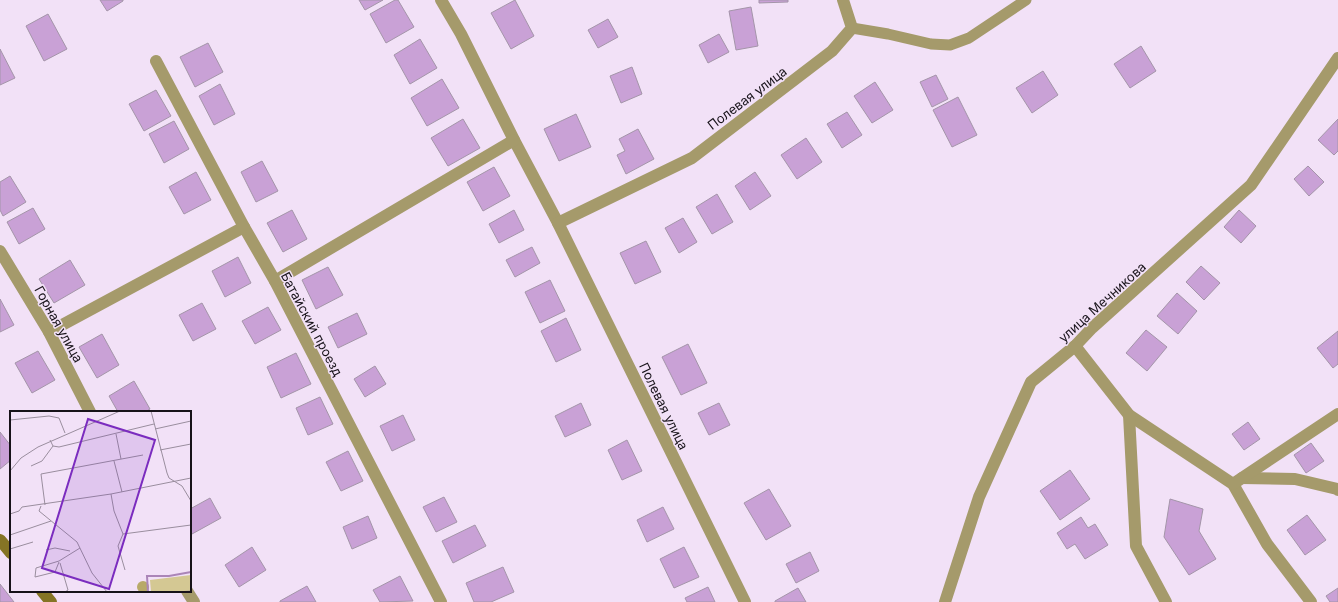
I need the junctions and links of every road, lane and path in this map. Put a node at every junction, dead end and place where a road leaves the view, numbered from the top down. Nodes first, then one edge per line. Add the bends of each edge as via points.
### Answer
1 (441, 0) edge
2 (843, 0) edge
3 (1026, 0) edge
4 (852, 28) junction
5 (1338, 58) edge
6 (156, 61) dead end
7 (514, 140) junction
8 (558, 223) junction
9 (244, 227) junction
10 (0, 251) edge
11 (275, 281) junction
12 (49, 332) junction
13 (1075, 346) junction
14 (89, 411) edge
15 (1338, 414) edge
16 (1130, 415) junction
17 (1238, 481) junction
18 (1338, 490) edge
19 (0, 540) edge
20 (10, 552) edge
21 (43, 592) edge
22 (188, 592) edge
23 (51, 602) edge
24 (194, 602) edge
25 (441, 602) edge
26 (745, 602) edge
27 (945, 602) edge
28 (1166, 602) edge
29 (1311, 602) edge

1 - 7 street, Полевая улица
2 - 4 street
3 - 4 lane via 969,38 950,44 931,44
4 - 8 street, Полевая улица via 832,51 692,158
5 - 13 street, улица Мечникова via 1251,185
6 - 9 street, Батайский проезд
7 - 8 street, Полевая улица
7 - 11 street
8 - 26 street, Полевая улица
9 - 11 street, Батайский проезд
9 - 12 street
10 - 12 street, Горная улица
11 - 25 street, Батайский проезд
12 - 14 street, Горная улица
13 - 16 street
13 - 27 street, улица Мечникова via 1031,382 979,497
15 - 17 street
16 - 17 street
16 - 28 street via 1136,546
17 - 18 street via 1295,479
17 - 29 street via 1267,544
19 - 20 street
21 - 23 street
22 - 24 street

